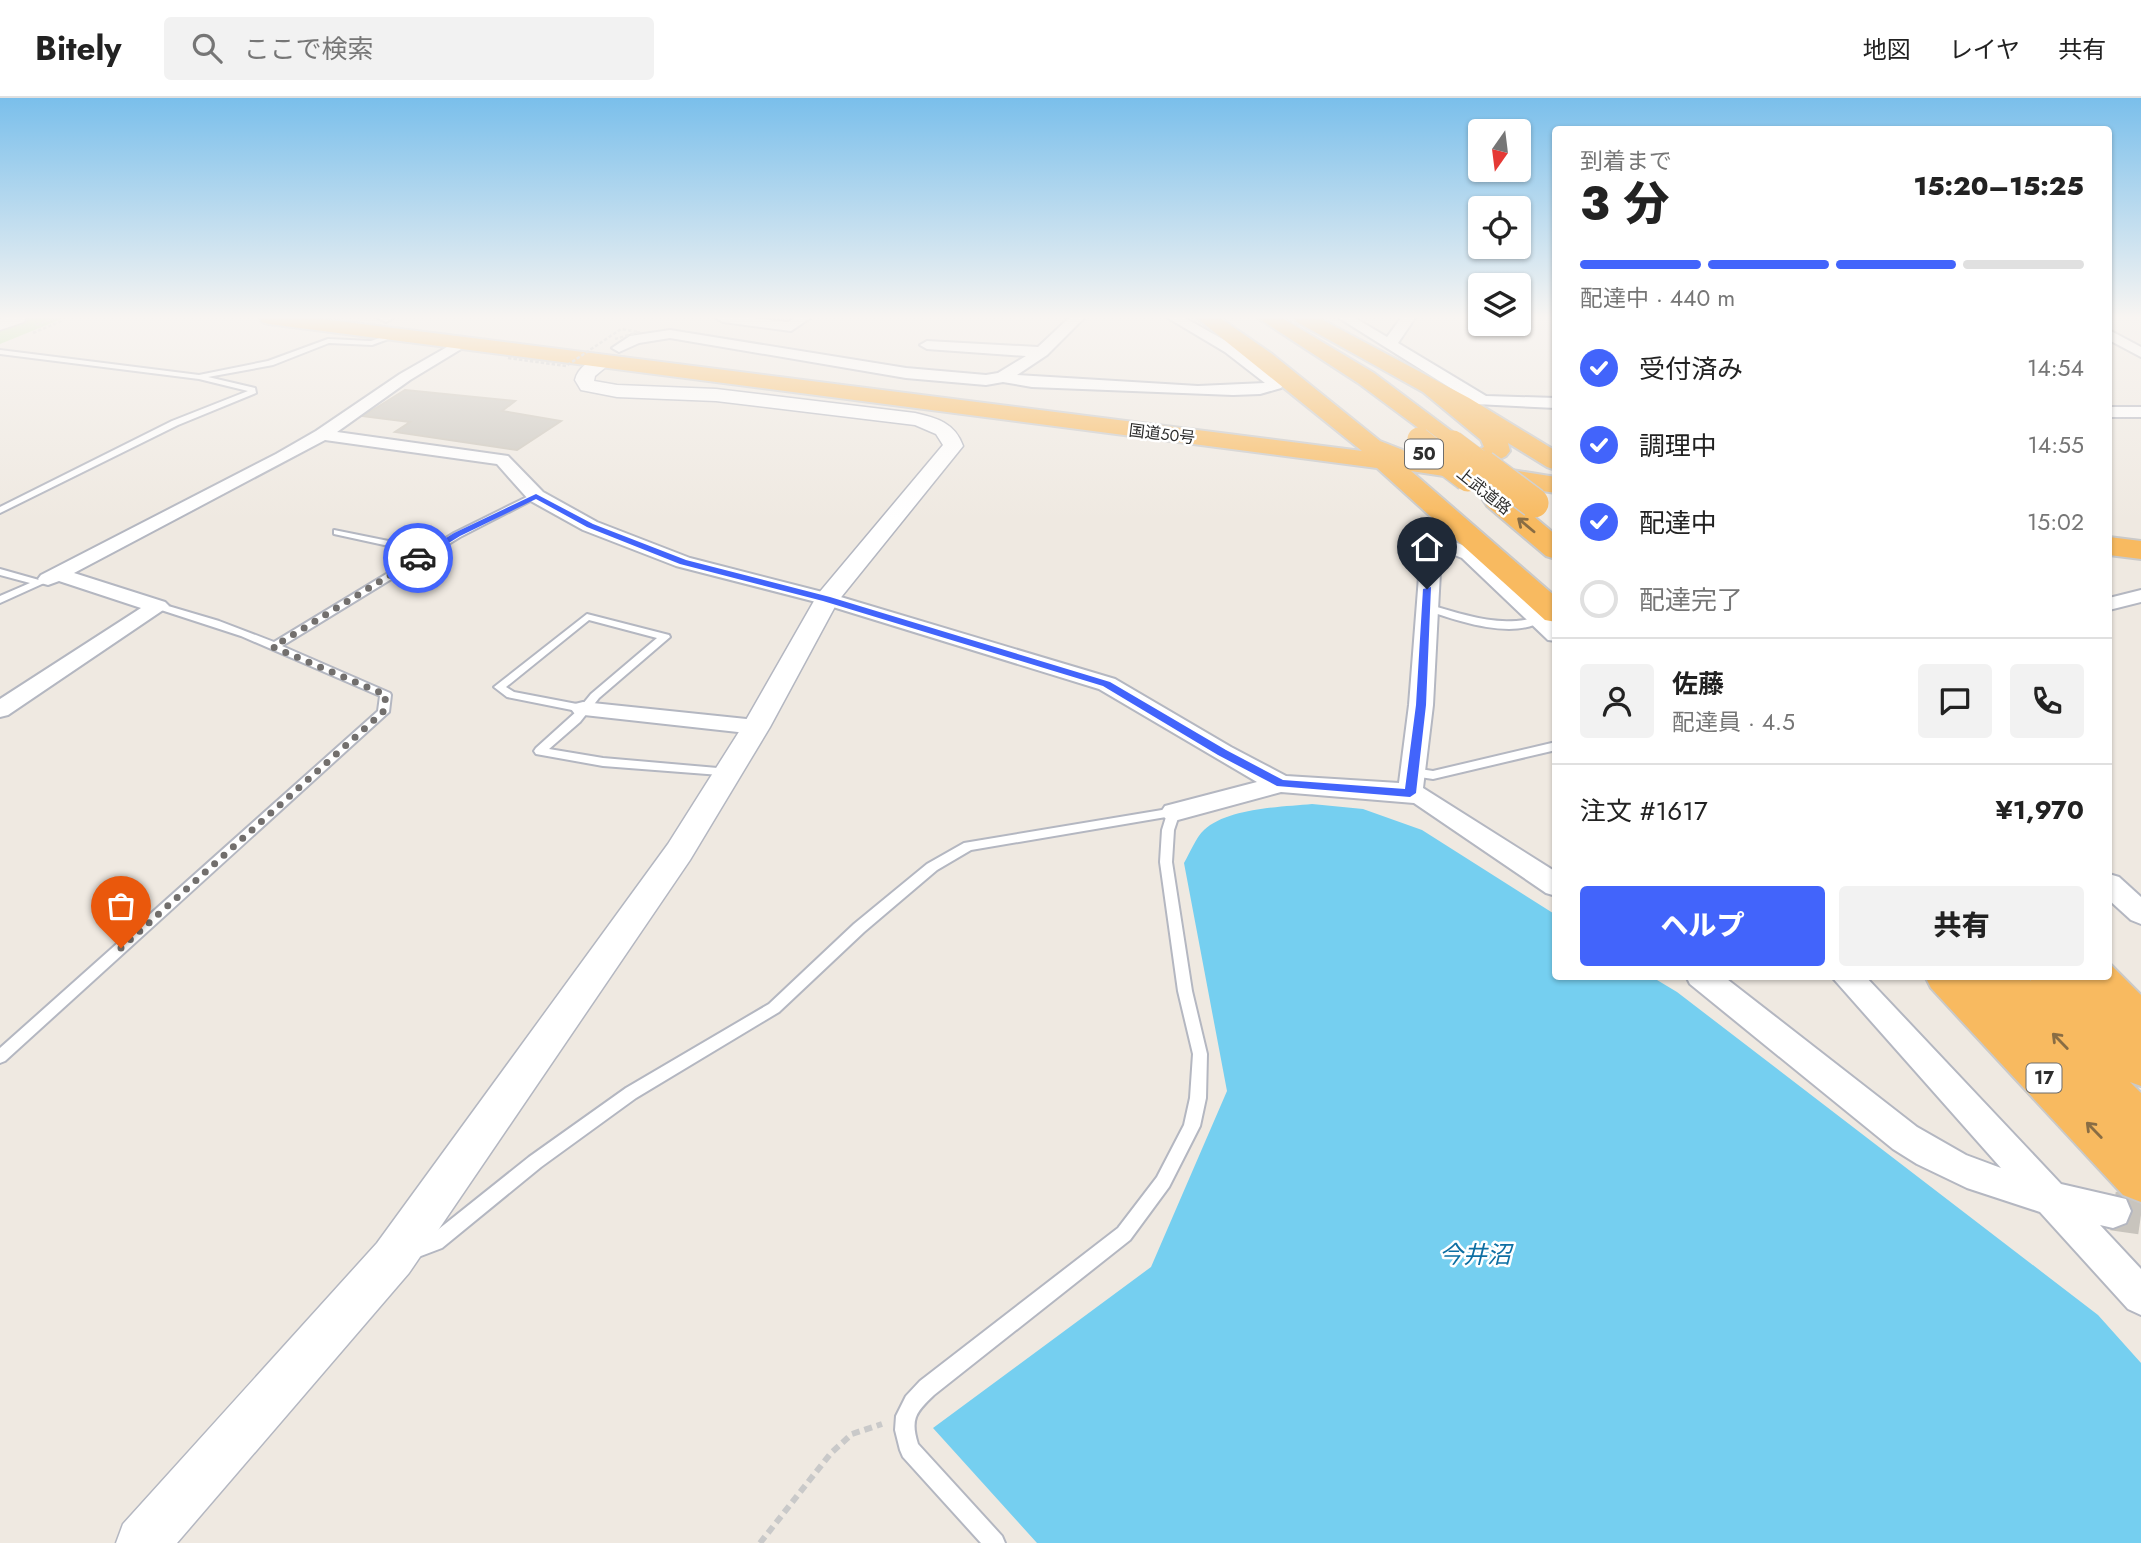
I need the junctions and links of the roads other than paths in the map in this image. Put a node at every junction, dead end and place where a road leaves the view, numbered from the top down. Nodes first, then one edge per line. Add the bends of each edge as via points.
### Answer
1 (233, 385) edge
2 (393, 385) edge
3 (587, 385) edge
4 (857, 385) edge
5 (894, 385) edge
6 (1113, 385) edge
7 (1274, 385) edge
8 (1284, 385) edge
9 (1338, 385) edge
10 (1371, 385) edge
11 (1428, 385) edge
12 (1457, 385) edge
13 (1431, 387) junction
14 (1552, 403) edge
15 (2112, 412) edge
16 (2141, 412) edge
17 (1312, 422) junction
18 (1254, 432) junction
19 (322, 435) junction
20 (1377, 453) junction
21 (1450, 455) junction
22 (1552, 460) edge
23 (1476, 466) junction
24 (1552, 476) edge
25 (1540, 490) edge
26 (536, 496) junction
27 (0, 510) edge
28 (337, 532) dead end
29 (2112, 546) edge
30 (1552, 547) edge
31 (2141, 550) edge
32 (429, 552) junction
33 (1495, 560) junction
34 (2112, 563) edge
35 (2141, 567) edge
36 (0, 572) edge
37 (48, 579) junction
38 (2139, 597) edge
39 (827, 599) junction
40 (0, 600) edge
41 (2112, 603) edge
42 (158, 606) junction
43 (1426, 607) junction
44 (1550, 616) edge
45 (273, 647) junction
46 (583, 709) junction
47 (0, 710) edge
48 (756, 727) junction
49 (1552, 747) edge
50 (729, 773) junction
51 (1412, 783) junction
52 (1281, 784) junction
53 (1174, 812) junction
54 (1552, 884) edge
55 (2112, 887) edge
56 (2141, 913) edge
57 (1706, 980) edge
58 (1850, 980) edge
59 (1950, 980) edge
60 (2002, 980) edge
61 (2054, 980) edge
62 (2099, 980) edge
63 (2141, 1024) edge
64 (0, 1058) edge
65 (2141, 1066) edge
66 (2141, 1126) edge
67 (2127, 1195) edge
68 (2050, 1198) junction
69 (393, 1258) junction
70 (2141, 1296) edge
71 (142, 1543) edge
72 (995, 1543) edge

1 - 27 lane via 252,393 175,423
2 - 19 street
3 - 39 street via 716,395 938,424 950,435 953,446
4 - 20 highway, 国道50号 / 50 via 1315,454
5 - 18 highway, 国道50号 / 50
6 - 7 street via 1220,390
8 - 17 highway
30 -> 9 highway, 上武道路, bridge via 1419,439
10 - 21 highway, 上武道路
11 - 13 highway
12 - 14 street via 1482,401
13 - 22 highway
13 - 23 highway via 1494,440 1497,451
15 - 16 street
17 - 18 highway
17 - 20 highway
18 - 20 highway, 国道50号 / 50
19 - 26 street via 502,460
19 - 37 street
20 - 21 highway
20 - 23 highway, 国道50号 / 50
20 - 33 highway
21 - 23 highway
21 - 25 highway, 上武道路, bridge
23 - 25 highway, 国道50号 / 50
23 - 33 highway via 1452,496 1466,520 1497,553
24 - 25 highway, 国道50号 / 50
26 - 32 lane
26 - 39 street via 590,526 683,562
28 - 32 lane
29 - 31 highway
32 - 45 lane
33 - 44 highway
34 - 35 highway
36 - 37 lane
37 - 40 lane
37 - 42 street
38 - 41 street
39 - 48 street
39 - 52 street via 1107,684
42 - 45 lane
42 - 47 street
43 - 44 lane via 1516,626
43 - 44 street via 1431,551 1449,546 1469,554
43 - 51 street
45 - 64 lane via 386,695 383,712
46 - 46 lane via 595,696 665,636 587,617 499,687 511,695
46 - 48 street
46 - 50 lane via 540,751 603,762
48 - 50 street
49 - 51 lane
50 - 69 street via 679,852
51 - 52 street
51 - 54 street
52 - 53 street
53 - 69 lane via 968,846 921,875 774,1008 631,1093 436,1242
53 - 72 lane via 1166,862 1185,990 1200,1054 1192,1126 1163,1182 1124,1234 927,1388 909,1405 903,1420 910,1450
55 - 56 street
57 - 68 street via 1909,1141 1966,1173
58 - 68 street
67 -> 59 highway, 17
66 -> 60 highway, 17
61 - 65 highway
62 - 63 highway
67 - 68 street
68 - 70 street
69 - 71 street

